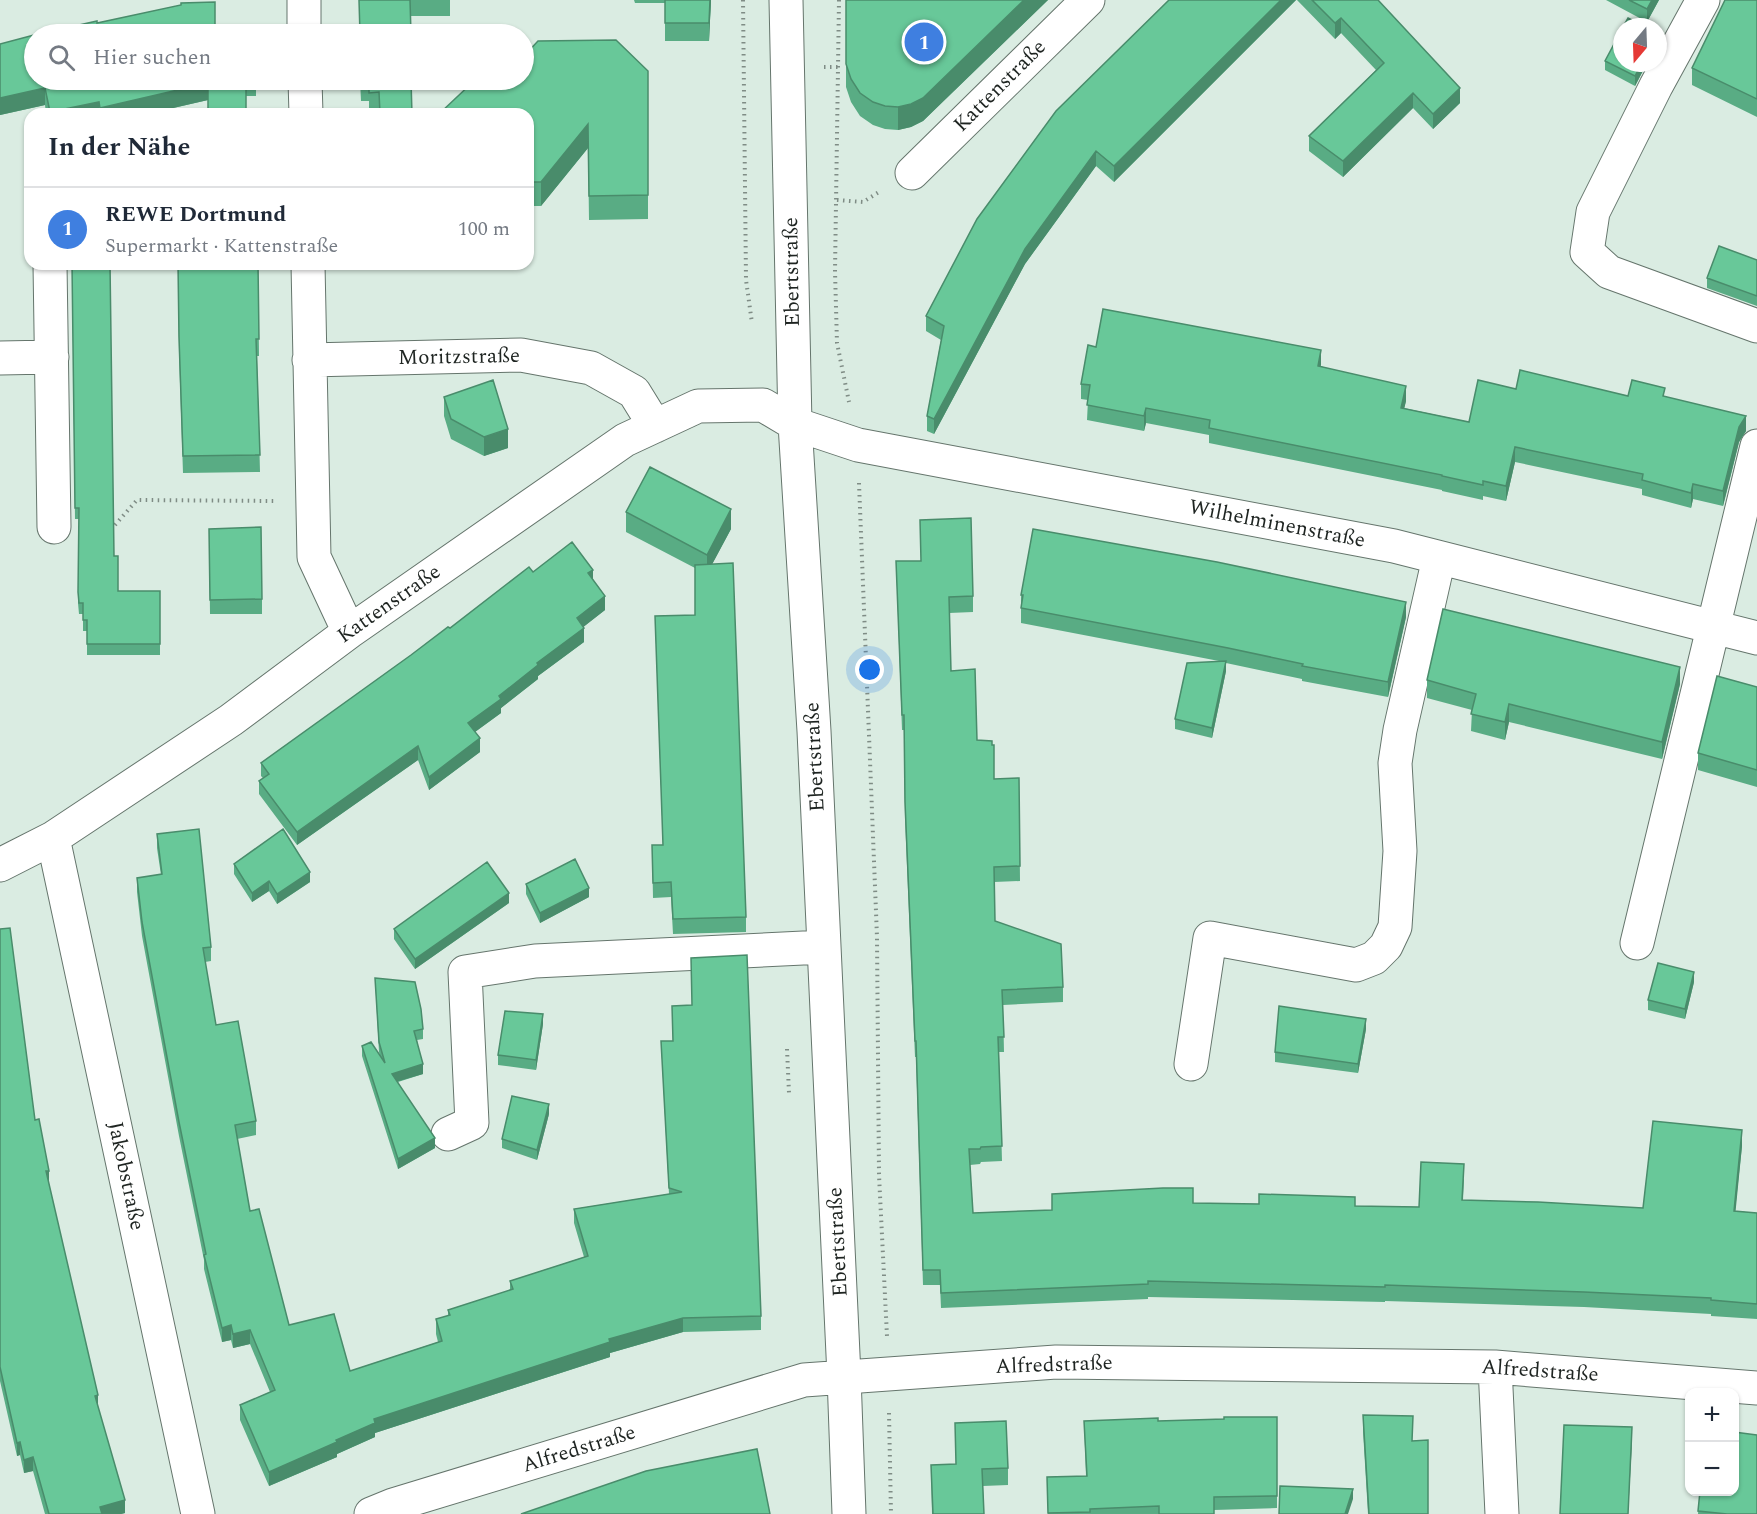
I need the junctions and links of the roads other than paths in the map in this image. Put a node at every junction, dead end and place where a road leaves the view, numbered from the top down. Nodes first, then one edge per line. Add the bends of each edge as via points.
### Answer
1 (304, 0) edge
2 (786, 0) edge
3 (1088, 0) edge
4 (1704, 0) edge
5 (304, 24) edge
6 (305, 90) edge
7 (306, 108) edge
8 (912, 173) dead end
9 (51, 270) edge
10 (308, 270) edge
11 (1757, 326) edge
12 (52, 357) junction
13 (0, 358) edge
14 (309, 360) junction
15 (795, 424) junction
16 (655, 426) junction
17 (1757, 446) edge
18 (54, 527) road end
19 (1439, 558) junction
20 (1713, 627) junction
21 (349, 632) junction
22 (1757, 638) edge
23 (53, 838) junction
24 (0, 865) edge
25 (1637, 943) dead end
26 (824, 947) junction
27 (1191, 1064) dead end
28 (448, 1134) dead end
29 (1495, 1367) junction
30 (844, 1376) junction
31 (1757, 1388) edge
32 (198, 1514) edge
33 (371, 1514) edge
34 (849, 1514) edge
35 (1502, 1514) edge

1 - 5 street
2 - 15 street, Ebertstraße
3 - 8 street, Kattenstraße
4 - 11 street via 1593,212 1587,252 1608,272
6 - 7 street
9 - 12 street
10 - 14 street
12 - 13 street
12 - 18 street
14 - 16 street, Moritzstraße via 521,355 591,368 634,392
14 - 21 street via 314,557
15 - 16 street, Kattenstraße via 763,405 698,406
15 - 19 street, Wilhelminenstraße via 858,445 1394,546
15 - 26 street, Ebertstraße
16 - 21 street, Kattenstraße via 625,440
17 - 20 street
19 - 20 street, Wilhelminenstraße
19 - 27 street via 1398,741 1395,763 1400,852 1395,927 1386,946 1374,958 1356,965 1210,938
20 - 22 street, Wilhelminenstraße
20 - 25 street
21 - 23 street, Kattenstraße via 231,720
23 - 24 street, Kattenstraße
23 - 32 street, Jakobstraße
26 - 28 street via 535,961 465,972 472,1123
26 - 30 street, Ebertstraße
29 - 30 street, Alfredstraße via 1056,1362
29 - 31 street, Alfredstraße
29 - 35 street
30 - 33 street, Alfredstraße via 804,1380
30 - 34 street, Ebertstraße

